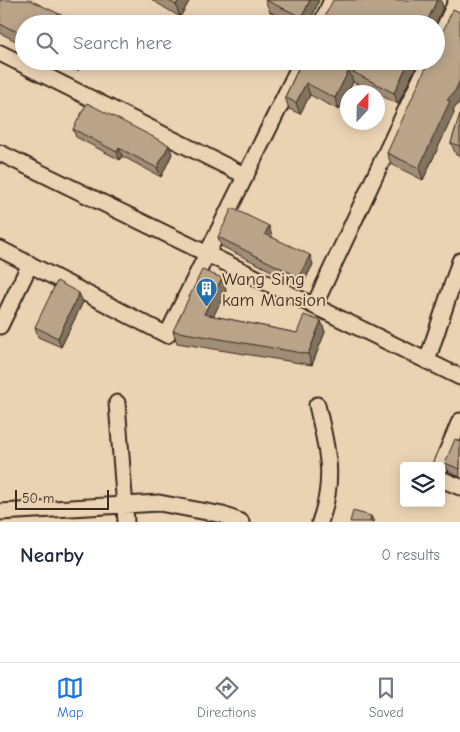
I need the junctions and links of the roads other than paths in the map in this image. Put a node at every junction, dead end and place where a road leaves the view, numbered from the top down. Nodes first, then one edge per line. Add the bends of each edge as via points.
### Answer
1 (332, 0) edge
2 (457, 0) edge
3 (325, 15) edge
4 (445, 26) edge
5 (0, 53) edge
6 (15, 60) edge
7 (34, 70) edge
8 (298, 70) edge
9 (425, 70) edge
10 (0, 153) edge
11 (246, 176) junction
12 (0, 249) edge
13 (207, 255) junction
14 (460, 263) edge
15 (30, 264) junction
16 (314, 306) junction
17 (0, 326) edge
18 (427, 361) junction
19 (460, 377) edge
20 (117, 403) dead end
21 (317, 405) dead end
22 (460, 422) edge
23 (443, 462) edge
24 (445, 481) edge
25 (460, 488) edge
26 (126, 505) junction
27 (0, 512) edge
28 (126, 522) edge
29 (241, 522) edge
30 (320, 522) edge

1 - 3 street
2 - 4 street
5 - 6 street
7 - 11 street
8 - 11 street
9 - 16 street
10 - 13 street
11 - 13 street
12 - 15 street
13 - 15 street via 168,336
13 - 16 street
14 - 18 street
15 - 17 street
16 - 18 street
18 - 19 street
20 - 26 street
21 - 30 street via 328,456 329,486
22 - 23 street
24 - 25 street
26 - 27 street
26 - 28 street
26 - 29 street via 160,503 223,515

